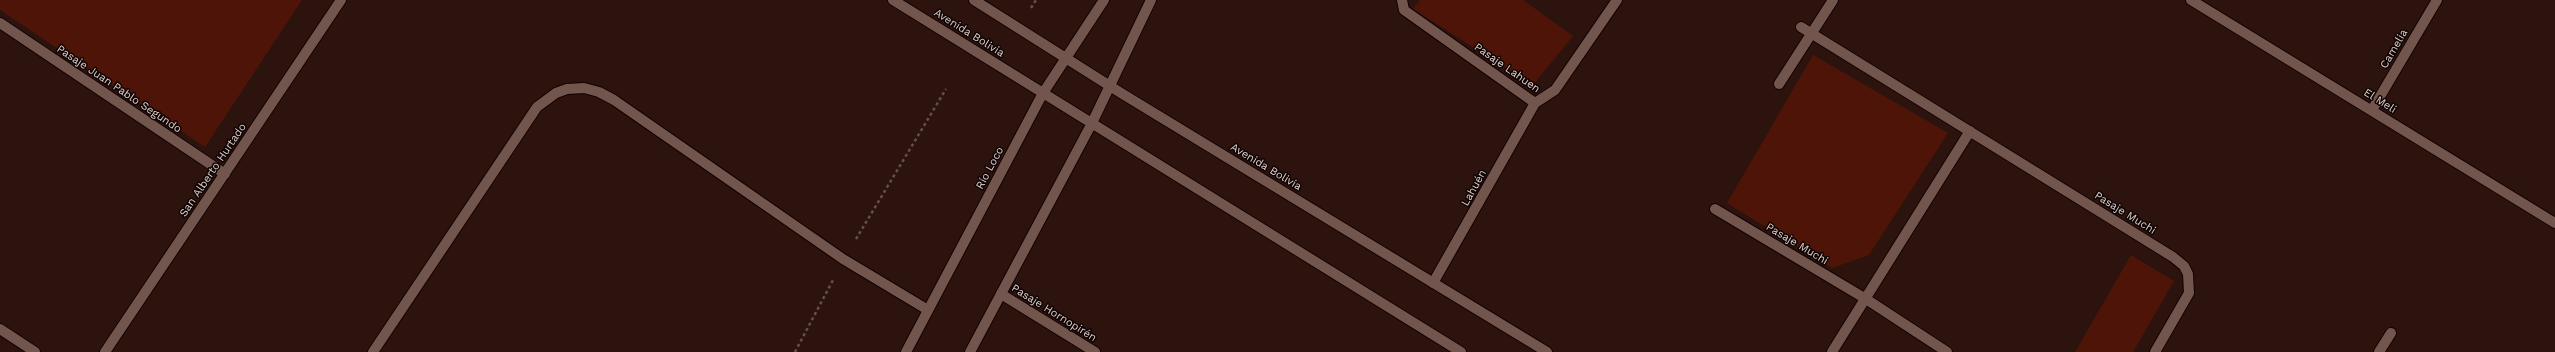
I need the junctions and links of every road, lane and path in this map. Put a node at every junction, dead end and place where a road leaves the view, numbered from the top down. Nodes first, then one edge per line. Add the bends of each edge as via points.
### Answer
1 (341, 0) edge
2 (893, 0) edge
3 (974, 0) edge
4 (1104, 0) edge
5 (1151, 0) edge
6 (1402, 0) edge
7 (1617, 0) edge
8 (1833, 0) edge
9 (2191, 0) edge
10 (2437, 0) edge
11 (0, 23) edge
12 (1801, 27) dead end
13 (1811, 33) junction
14 (1066, 58) junction
15 (1779, 84) dead end
16 (1108, 85) junction
17 (946, 88) dead end
18 (1043, 93) junction
19 (1535, 103) junction
20 (2372, 110) junction
21 (1092, 124) junction
22 (1970, 131) junction
23 (225, 174) junction
24 (1715, 209) dead end
25 (2555, 224) edge
26 (843, 259) junction
27 (1433, 283) junction
28 (1001, 294) junction
29 (1866, 299) junction
30 (928, 310) junction
31 (0, 329) edge
32 (2392, 333) dead end
33 (35, 352) edge
34 (105, 352) edge
35 (373, 352) edge
36 (795, 352) edge
37 (906, 352) edge
38 (970, 352) edge
39 (1095, 352) edge
40 (1462, 352) edge
41 (1547, 352) edge
42 (1832, 352) edge
43 (1947, 352) edge
44 (2155, 352) edge
45 (2379, 352) edge

1 - 23 street, San Alberto Hurtado
2 - 18 street, Avenida Bolivia
3 - 14 street, Avenida Bolivia
4 - 14 street, Río Loco
5 - 16 street
6 - 19 street, Pasaje Lahuen via 1404,10
7 - 19 street, Pasaje Lahuen via 1555,90
8 - 13 street
9 - 20 street, El Meli
10 - 20 street, Camelia
11 - 23 street, Pasaje Juan Pablo Segundo
12 - 13 street, Pasaje Muchi
13 - 15 street
13 - 22 street, Pasaje Muchi
14 - 16 street, Avenida Bolivia
14 - 18 street, Río Loco
16 - 21 street
16 - 27 street, Avenida Bolivia
17 - 26 path
18 - 21 street, Avenida Bolivia
18 - 30 street, Río Loco
19 - 27 street, Lahuén
20 - 25 street, El Meli
21 - 28 street
21 - 40 street, Avenida Bolivia
22 - 29 street
22 - 44 street, Pasaje Muchi via 2184,266 2188,274 2189,293
23 - 34 street, San Alberto Hurtado
24 - 29 street, Pasaje Muchi
26 - 30 street
26 - 35 street via 614,100 584,88 567,89 556,93 537,107
26 - 36 path
27 - 41 street, Avenida Bolivia
28 - 38 street
28 - 39 street, Pasaje Hornopirén
29 - 42 street
29 - 43 street, Pasaje Muchi
30 - 37 street, Río Loco
31 - 33 street
32 - 45 street

